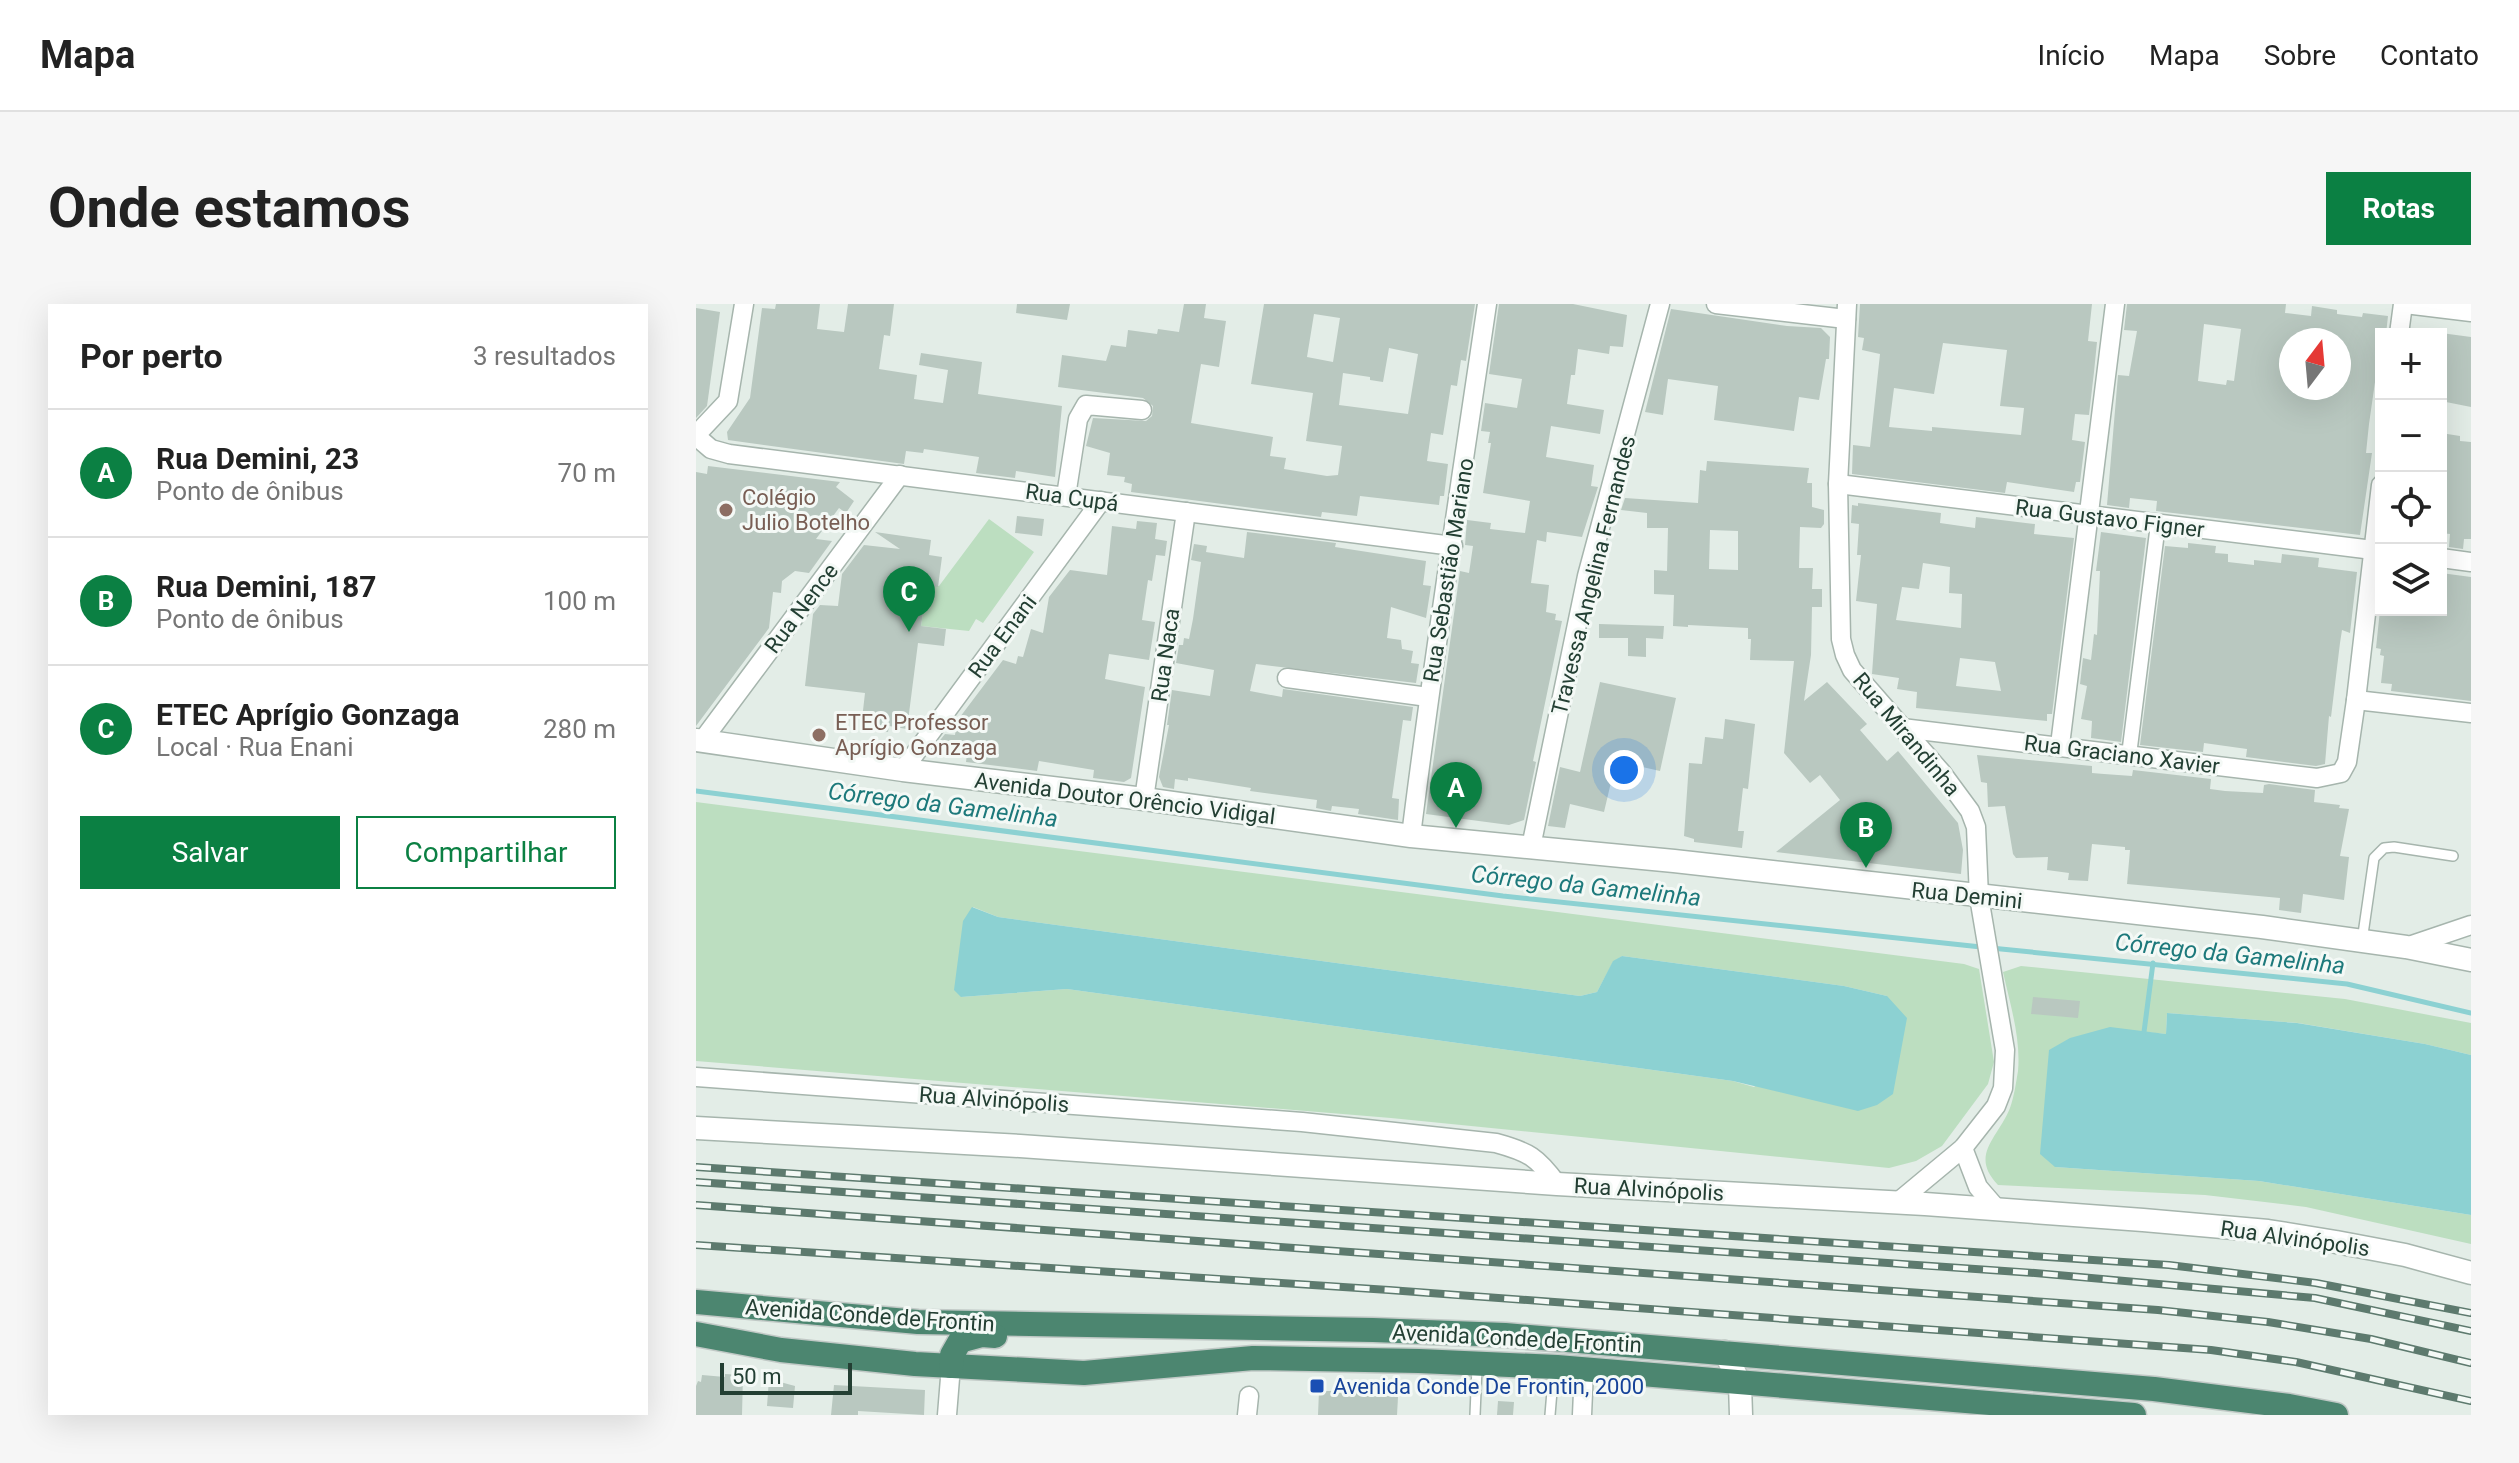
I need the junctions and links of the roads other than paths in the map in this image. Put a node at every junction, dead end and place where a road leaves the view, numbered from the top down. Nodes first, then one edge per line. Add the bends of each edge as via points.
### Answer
1 (744, 304) edge
2 (1487, 304) edge
3 (1660, 304) edge
4 (1716, 304) edge
5 (2115, 304) edge
6 (2404, 304) edge
7 (1846, 312) edge
8 (2471, 312) edge
9 (2400, 328) edge
10 (1142, 410) dead end
11 (696, 436) edge
12 (900, 475) junction
13 (1838, 484) junction
14 (1066, 496) junction
15 (1101, 501) junction
16 (1186, 512) junction
17 (2089, 515) junction
18 (2158, 524) junction
19 (1453, 546) junction
20 (2375, 551) edge
21 (2447, 559) edge
22 (2471, 562) edge
23 (2375, 565) edge
24 (1287, 678) dead end
25 (1428, 697) junction
26 (2356, 700) junction
27 (2471, 713) edge
28 (1902, 728) junction
29 (699, 741) edge
30 (2060, 745) junction
31 (2129, 755) junction
32 (903, 770) junction
33 (1144, 799) junction
34 (1411, 836) junction
35 (1531, 847) junction
36 (2453, 856) dead end
37 (1979, 897) junction
38 (2471, 925) edge
39 (2362, 941) junction
40 (2406, 947) junction
41 (2471, 960) edge
42 (696, 1077) edge
43 (696, 1128) edge
44 (1963, 1148) junction
45 (1557, 1184) junction
46 (1898, 1202) junction
47 (1997, 1209) junction
48 (2470, 1273) edge
49 (696, 1302) edge
50 (1208, 1328) junction
51 (696, 1334) edge
52 (1725, 1352) junction
53 (1478, 1363) junction
54 (951, 1366) junction
55 (1554, 1367) junction
56 (1584, 1370) junction
57 (1740, 1384) junction
58 (1249, 1396) dead end
59 (947, 1415) edge
60 (1247, 1415) edge
61 (1475, 1415) edge
62 (1550, 1415) edge
63 (1582, 1415) edge
64 (1741, 1415) edge
65 (2134, 1415) edge
66 (2336, 1415) edge

1 - 11 street via 728,401
2 - 19 street, Rua Sebastião Mariano
3 - 35 street, Travessa Angelina Fernandes via 1587,576
4 - 7 street
5 - 17 street
6 - 8 street
6 - 9 street
7 - 13 street, Rua Mirandinha
10 - 14 street via 1082,407
11 - 12 street, Rua Cupá via 711,449 729,454
12 - 14 street, Rua Cupá
12 - 29 street, Rua Nence
13 - 17 street, Rua Gustavo Figner
13 - 28 street, Rua Mirandinha via 1845,655
14 - 15 street, Rua Cupá
15 - 16 street, Rua Cupá
15 - 32 street, Rua Enani
16 - 19 street, Rua Cupá
16 - 33 street, Rua Naca
17 - 18 street, Rua Gustavo Figner
17 - 30 street
18 - 20 street, Rua Gustavo Figner
18 - 31 street
19 - 25 street, Rua Sebastião Mariano
21 - 22 street
23 - 26 street
24 - 25 street
25 - 34 street, Rua Sebastião Mariano
26 - 27 street
26 - 31 street, Rua Graciano Xavier via 2341,773 2317,778
28 - 30 street, Rua Graciano Xavier
28 - 37 street, Rua Mirandinha via 1970,811 1976,827
29 - 32 street, Avenida Doutor Orêncio Vidigal
30 - 31 street, Rua Graciano Xavier
32 - 33 street, Avenida Doutor Orêncio Vidigal
33 - 34 street, Avenida Doutor Orêncio Vidigal
34 - 35 street, Rua Demini
35 - 37 street, Rua Demini
36 - 39 lane via 2384,848 2374,858
37 - 39 street, Rua Demini
37 - 44 street, Rua Mirandinha via 2005,1050 2003,1088 1996,1106
38 - 40 street, Rua Demini
39 - 40 street, Rua Demini
40 - 41 street
42 - 45 street, Rua Alvinópolis via 1302,1122 1496,1143 1540,1161
43 - 45 street
44 - 46 street, Rua Mirandinha
44 - 47 street via 1978,1187
45 - 46 street, Rua Alvinópolis
46 - 47 street, Rua Alvinópolis
47 - 48 street, Rua Alvinópolis via 2268,1231 2405,1255
49 - 50 highway, Avenida Conde de Frontin via 918,1322
50 - 52 highway, Avenida Conde de Frontin via 1505,1335
50 - 54 highway via 1110,1341 982,1335 960,1341
51 - 54 highway, Avenida Conde de Frontin via 781,1350
52 - 57 street
52 - 66 highway, Avenida Conde de Frontin via 2154,1389
53 - 54 highway, Avenida Conde de Frontin via 1253,1358 1084,1373
53 - 55 highway, Avenida Conde de Frontin
53 - 61 lane
54 - 59 street
55 - 56 highway, Avenida Conde de Frontin
55 - 62 lane
56 - 57 highway, Avenida Conde de Frontin
56 - 63 street
57 - 64 street
57 - 65 highway, Avenida Conde de Frontin
58 - 60 street

